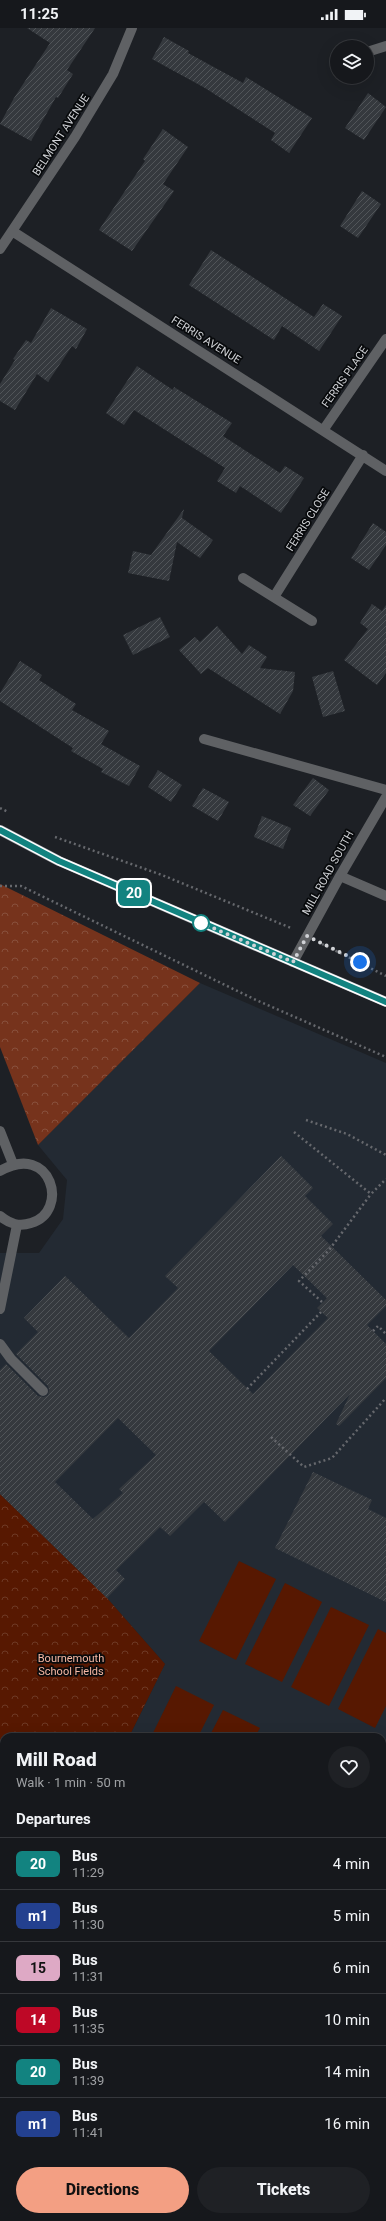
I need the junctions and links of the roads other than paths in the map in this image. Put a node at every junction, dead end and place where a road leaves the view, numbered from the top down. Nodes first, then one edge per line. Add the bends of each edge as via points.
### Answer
1 (132, 28) edge
2 (386, 46) edge
3 (374, 50) edge
4 (12, 231) junction
5 (0, 249) edge
6 (386, 339) edge
7 (324, 429) junction
8 (363, 455) junction
9 (386, 471) edge
10 (242, 578) dead end
11 (274, 597) junction
12 (312, 621) dead end
13 (204, 739) dead end
14 (386, 790) edge
15 (386, 798) edge
16 (0, 830) edge
17 (340, 876) junction
18 (386, 896) edge
19 (293, 962) junction
20 (386, 1002) edge
21 (0, 1131) edge
22 (13, 1164) junction
23 (0, 1171) edge
24 (0, 1216) edge
25 (17, 1225) junction
26 (0, 1309) edge
27 (0, 1344) edge
28 (43, 1390) dead end

1 - 4 street, BELMONT AVENUE via 113,74 75,137
2 - 3 street
4 - 5 street, BELMONT AVENUE
4 - 7 street, FERRIS AVENUE
6 - 7 street, FERRIS PLACE
7 - 8 street, FERRIS AVENUE
8 - 9 street, FERRIS AVENUE
8 - 11 street, FERRIS CLOSE
10 - 11 street
11 - 12 street
13 - 14 street
15 - 17 street, MILL ROAD SOUTH
16 - 19 main road via 59,861
17 - 18 street
17 - 19 street, MILL ROAD SOUTH
19 - 20 main road
21 - 22 street
22 - 23 street
22 - 25 street via 23,1163 40,1169 50,1181 53,1192 44,1215 36,1222
24 - 25 street via 7,1222
25 - 26 street
27 - 28 street via 11,1359

